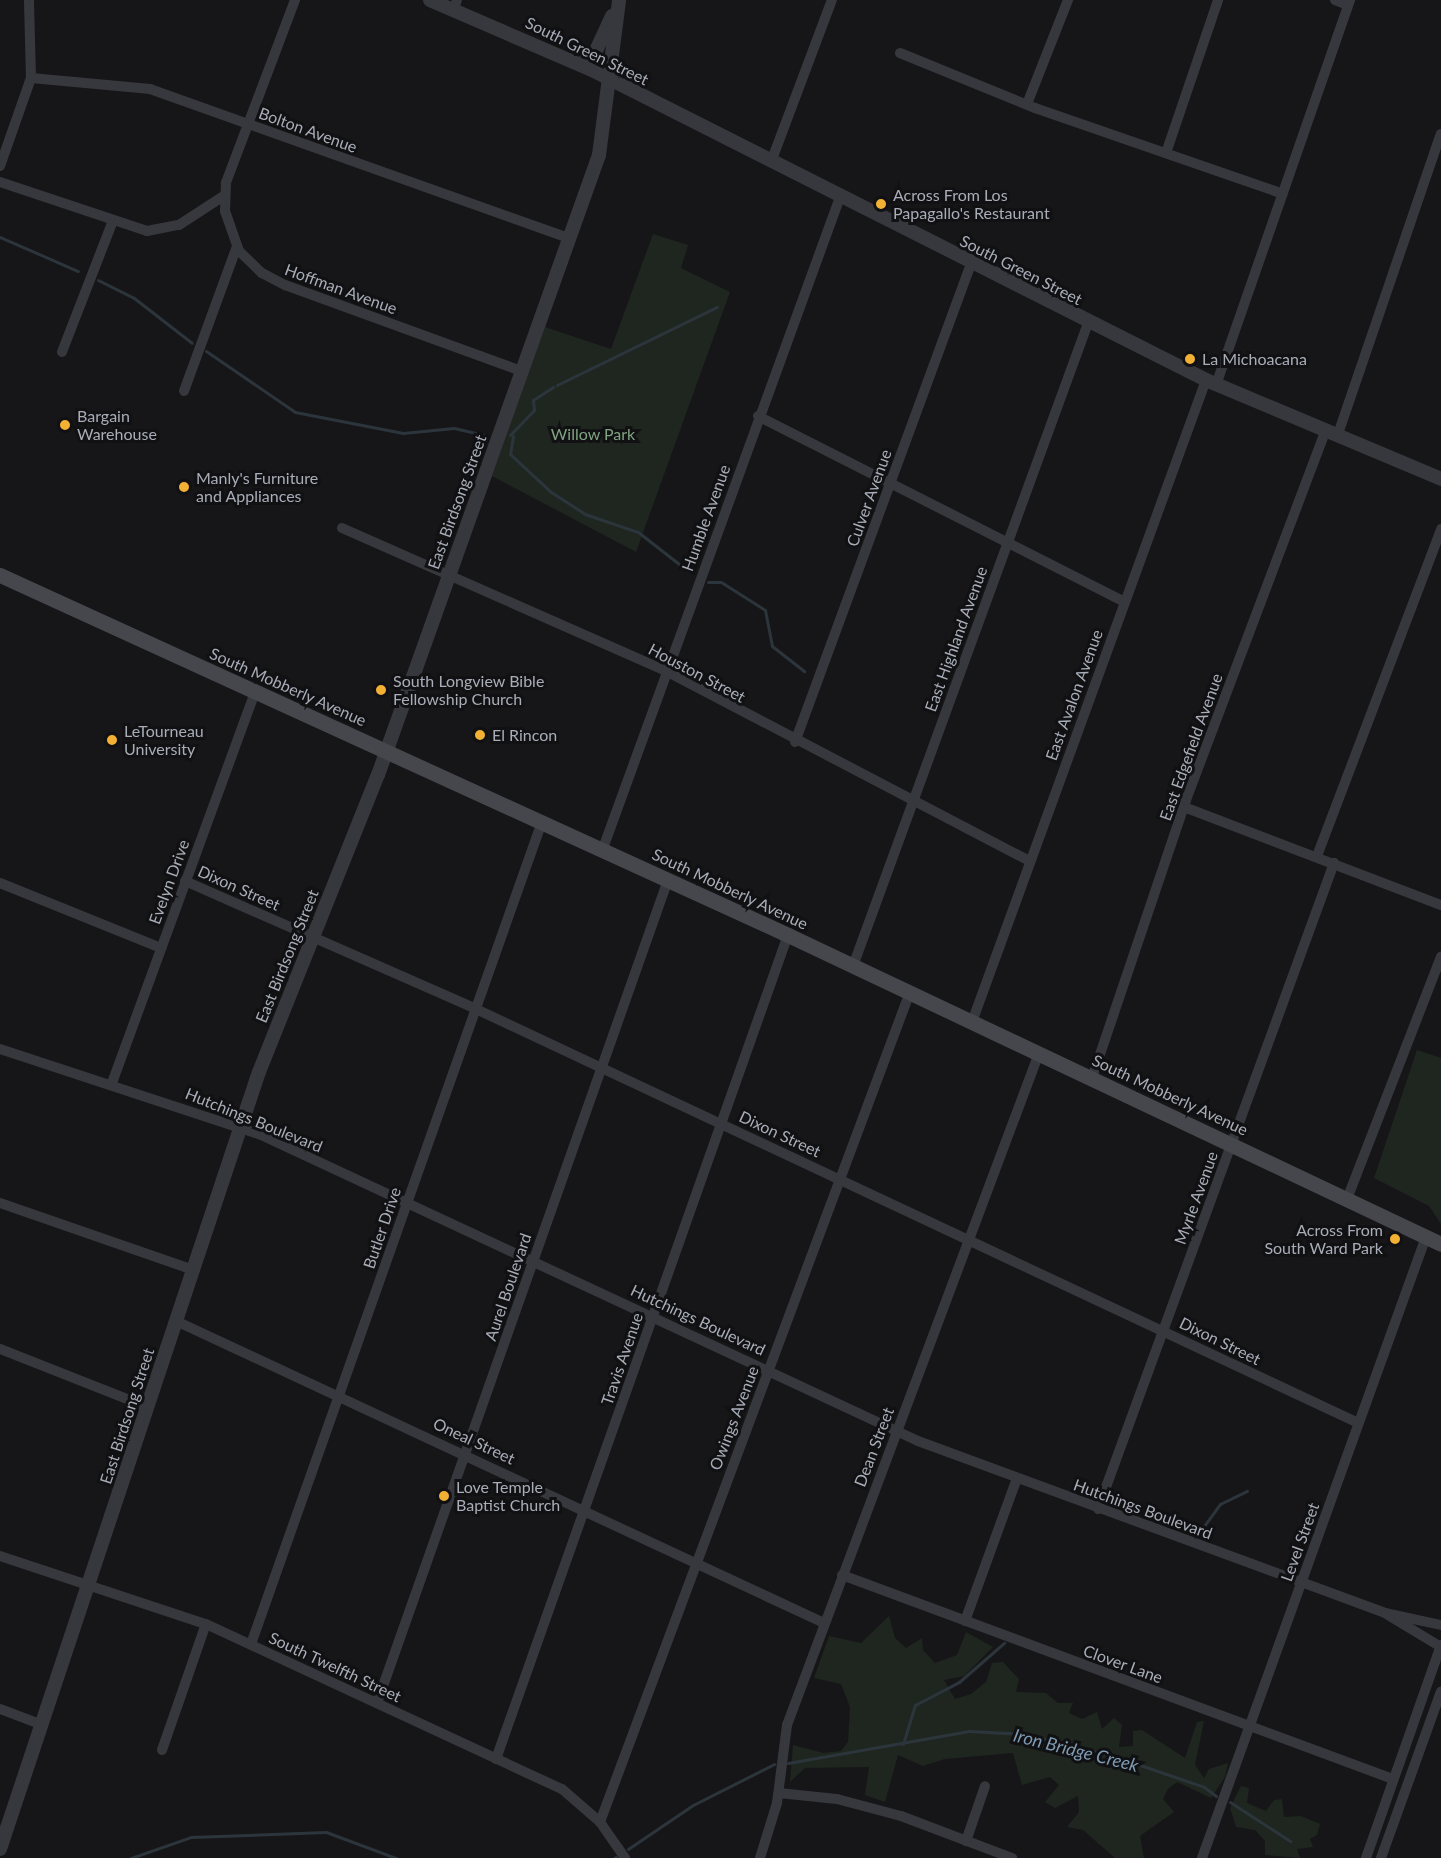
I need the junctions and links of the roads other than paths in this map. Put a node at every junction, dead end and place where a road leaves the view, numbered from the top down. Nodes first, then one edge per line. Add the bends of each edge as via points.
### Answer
1 (28, 0) edge
2 (295, 0) edge
3 (430, 0) edge
4 (832, 0) edge
5 (1068, 0) edge
6 (1218, 0) edge
7 (1335, 0) edge
8 (619, 2) edge
9 (1349, 3) edge
10 (455, 4) edge
11 (900, 53) dead end
12 (579, 64) junction
13 (31, 78) junction
14 (610, 79) junction
15 (1027, 104) junction
16 (247, 124) junction
17 (1441, 134) edge
18 (1166, 153) junction
19 (771, 162) junction
20 (0, 166) edge
21 (0, 182) edge
22 (1283, 194) junction
23 (225, 195) junction
24 (840, 197) junction
25 (111, 223) junction
26 (569, 238) junction
27 (237, 246) junction
28 (971, 264) junction
29 (1089, 323) junction
30 (63, 351) dead end
31 (521, 371) junction
32 (1211, 382) junction
33 (184, 391) dead end
34 (758, 416) junction
35 (1332, 432) junction
36 (1441, 479) edge
37 (890, 482) junction
38 (342, 528) dead end
39 (1441, 529) edge
40 (1007, 543) junction
41 (448, 574) junction
42 (0, 575) edge
43 (1123, 602) junction
44 (666, 671) junction
45 (255, 692) junction
46 (795, 742) junction
47 (386, 752) junction
48 (914, 801) junction
49 (1184, 807) junction
50 (542, 822) junction
51 (602, 851) junction
52 (1317, 856) junction
53 (1030, 861) junction
54 (1335, 863) junction
55 (668, 880) junction
56 (185, 881) junction
57 (0, 883) edge
58 (1441, 905) edge
59 (788, 935) junction
60 (312, 937) junction
61 (161, 948) junction
62 (1441, 957) edge
63 (853, 966) junction
64 (910, 992) junction
65 (476, 1009) junction
66 (972, 1022) junction
67 (0, 1049) edge
68 (1039, 1053) junction
69 (602, 1068) junction
70 (1092, 1078) junction
71 (112, 1083) junction
72 (721, 1124) junction
73 (240, 1127) junction
74 (1232, 1144) junction
75 (840, 1179) junction
76 (1347, 1199) junction
77 (0, 1203) edge
78 (407, 1203) junction
79 (1426, 1236) junction
80 (970, 1240) junction
81 (1441, 1244) edge
82 (533, 1260) junction
83 (193, 1270) junction
84 (653, 1315) junction
85 (176, 1321) junction
86 (1164, 1330) junction
87 (0, 1350) edge
88 (769, 1370) junction
89 (340, 1394) junction
90 (147, 1407) junction
91 (1358, 1423) junction
92 (896, 1431) junction
93 (465, 1453) junction
94 (1017, 1478) junction
95 (1098, 1509) junction
96 (584, 1510) junction
97 (0, 1556) edge
98 (695, 1562) junction
99 (842, 1575) junction
100 (1301, 1583) junction
101 (87, 1587) junction
102 (1385, 1613) junction
103 (965, 1621) junction
104 (824, 1623) junction
105 (206, 1624) junction
106 (1441, 1625) edge
107 (251, 1644) junction
108 (1441, 1646) edge
109 (1441, 1691) edge
110 (377, 1703) junction
111 (0, 1709) edge
112 (40, 1724) junction
113 (1249, 1727) junction
114 (162, 1750) dead end
115 (496, 1759) junction
116 (1394, 1779) junction
117 (985, 1786) dead end
118 (779, 1793) junction
119 (600, 1822) junction
120 (966, 1841) junction
121 (0, 1849) edge
122 (1367, 1856) edge
123 (625, 1858) edge
124 (760, 1858) edge
125 (1012, 1858) edge
126 (1202, 1858) edge
127 (1381, 1858) edge

1 - 13 street
2 - 16 street
3 - 10 street, South Green Street
4 - 19 street
5 - 15 street
6 - 18 street
7 - 9 street
8 - 12 street via 598,48
8 - 14 street, East Birdsong Street
9 - 22 street, East Avalon Avenue
10 - 12 street, South Green Street
11 - 15 street
12 - 14 street, South Green Street
13 - 16 street, Bolton Avenue via 132,85
13 - 20 street
14 - 19 street, South Green Street
14 - 26 street, East Birdsong Street via 601,149
15 - 18 street
16 - 23 street
16 - 26 street, Bolton Avenue
17 - 35 street, East Edgefield Avenue
18 - 22 street
19 - 24 street, South Green Street
21 - 25 street
22 - 32 street, East Avalon Avenue
23 - 25 street via 169,229 141,230
23 - 27 street
24 - 28 street, South Green Street
24 - 34 street, Humble Avenue
25 - 30 street
26 - 31 street, East Birdsong Street
27 - 31 street, Hoffman Avenue via 279,282
27 - 33 street
28 - 29 street, South Green Street
28 - 37 street, Culver Avenue
29 - 32 street, South Green Street
29 - 40 street, East Highland Avenue
31 - 41 street, East Birdsong Street
32 - 35 street, South Green Street
32 - 43 street, East Avalon Avenue
34 - 37 street
34 - 44 street, Humble Avenue
35 - 36 street, South Green Street
35 - 49 street, East Edgefield Avenue
37 - 40 street
37 - 46 street, Culver Avenue
38 - 41 street, Houston Street
39 - 52 street
40 - 43 street
40 - 48 street, East Highland Avenue
41 - 44 street, Houston Street
41 - 47 street, East Birdsong Street
42 - 45 main road, South Mobberly Avenue
43 - 53 street, East Avalon Avenue
44 - 46 street, Houston Street
44 - 51 street, Humble Avenue
45 - 47 main road, South Mobberly Avenue
45 - 56 street, Evelyn Drive
46 - 48 street, Houston Street
47 - 50 main road, South Mobberly Avenue
47 - 60 street, East Birdsong Street
48 - 53 street, Houston Street
48 - 63 street, East Highland Avenue
49 - 52 street
49 - 70 street, East Edgefield Avenue
50 - 51 main road, South Mobberly Avenue
50 - 65 street, Butler Drive
51 - 55 main road, South Mobberly Avenue
52 - 54 street
53 - 66 street, East Avalon Avenue
54 - 58 street
54 - 74 street, Myrle Avenue
55 - 59 main road, South Mobberly Avenue
55 - 69 street, Aurel Boulevard
56 - 60 street, Dixon Street
56 - 61 street, Evelyn Drive
57 - 61 street
59 - 63 main road, South Mobberly Avenue
59 - 72 street, Travis Avenue
60 - 65 street, Dixon Street
60 - 73 street, East Birdsong Street
61 - 71 street, Evelyn Drive
62 - 76 street
63 - 64 main road, South Mobberly Avenue
64 - 66 main road, South Mobberly Avenue
64 - 75 street, Owings Avenue
65 - 69 street, Dixon Street
65 - 78 street, Butler Drive
66 - 68 main road, South Mobberly Avenue
67 - 71 street, Hutchings Boulevard
68 - 70 main road, South Mobberly Avenue
68 - 80 street, Dean Street
69 - 72 street, Dixon Street
69 - 82 street, Aurel Boulevard
70 - 74 main road, South Mobberly Avenue
71 - 73 street, Hutchings Boulevard
72 - 75 street, Dixon Street
72 - 84 street, Travis Avenue
73 - 78 street, Hutchings Boulevard
73 - 83 street, East Birdsong Street
74 - 76 main road, South Mobberly Avenue
74 - 86 street, Myrle Avenue
75 - 80 street, Dixon Street
75 - 88 street, Owings Avenue
76 - 79 main road, South Mobberly Avenue
77 - 83 street
78 - 82 street, Hutchings Boulevard
78 - 89 street, Butler Drive
79 - 81 main road, South Mobberly Avenue
79 - 91 street, Level Street
80 - 86 street, Dixon Street
80 - 92 street, Dean Street
82 - 84 street, Hutchings Boulevard
82 - 93 street, Aurel Boulevard
83 - 85 street, East Birdsong Street
84 - 88 street, Hutchings Boulevard
84 - 96 street, Travis Avenue
85 - 89 street, Oneal Street
85 - 90 street, East Birdsong Street
86 - 91 street, Dixon Street
86 - 95 street, Myrle Avenue
87 - 90 street
88 - 92 street, Hutchings Boulevard
88 - 98 street, Owings Avenue
89 - 93 street, Oneal Street
89 - 107 street, Butler Drive
90 - 101 street, East Birdsong Street
91 - 100 street, Level Street
92 - 94 street, Hutchings Boulevard
92 - 99 street, Dean Street
93 - 96 street, Oneal Street
93 - 110 street, Aurel Boulevard
94 - 95 street, Hutchings Boulevard
94 - 103 street
95 - 100 street, Hutchings Boulevard
96 - 98 street, Oneal Street
96 - 115 street, Travis Avenue
97 - 101 street, South Twelfth Street
98 - 104 street, Oneal Street
98 - 119 street, Owings Avenue
99 - 103 street, Clover Lane
99 - 104 street, Dean Street
100 - 102 street, Hutchings Boulevard
100 - 113 street, Level Street
101 - 105 street, South Twelfth Street
101 - 112 street, East Birdsong Street
102 - 106 street, Hutchings Boulevard
102 - 108 street, Hutchings Boulevard
103 - 113 street, Clover Lane
104 - 118 street, Dean Street via 784,1738
105 - 107 street, South Twelfth Street
105 - 114 street
107 - 110 street, South Twelfth Street
108 - 116 street
109 - 127 street
110 - 115 street, South Twelfth Street
111 - 112 street
112 - 121 street, East Birdsong Street
113 - 116 street, Clover Lane
113 - 126 street, Level Street
115 - 119 street, South Twelfth Street via 562,1790
116 - 122 street
117 - 120 street
118 - 120 street via 837,1799 901,1816
118 - 124 street, Dean Street
119 - 123 street, South Twelfth Street
120 - 125 street
122 - 127 street

